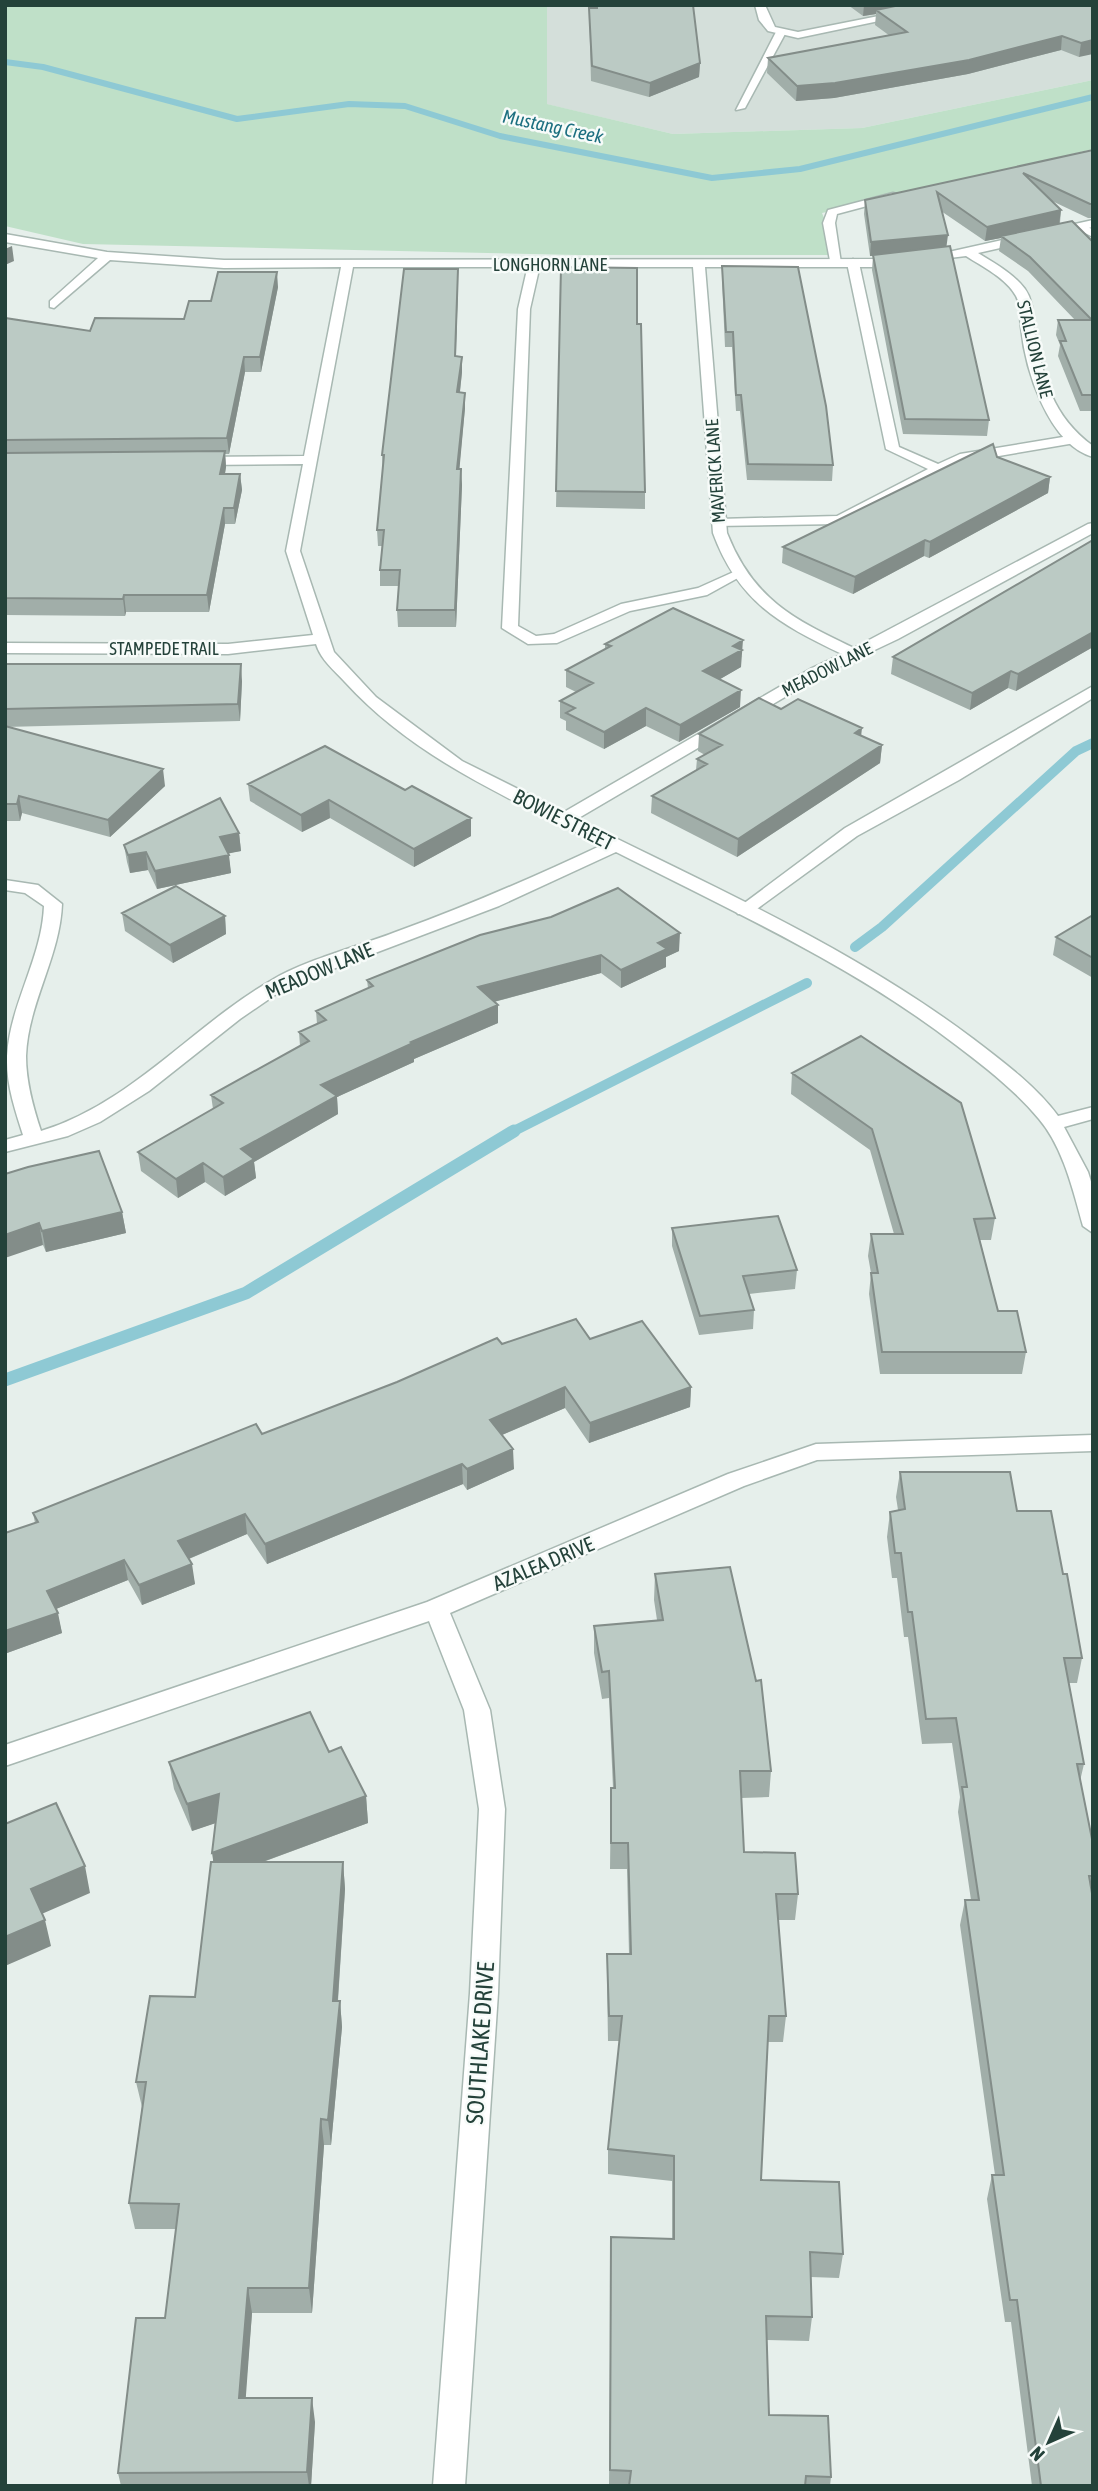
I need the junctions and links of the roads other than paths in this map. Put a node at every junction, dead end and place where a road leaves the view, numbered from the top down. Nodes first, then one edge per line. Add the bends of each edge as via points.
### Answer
1 (760, 5) edge
2 (950, 5) edge
3 (780, 34) junction
4 (740, 108) dead end
5 (904, 194) edge
6 (1093, 223) edge
7 (1079, 226) junction
8 (1093, 234) edge
9 (5, 238) edge
10 (969, 252) junction
11 (107, 256) junction
12 (835, 263) junction
13 (853, 263) junction
14 (348, 264) junction
15 (699, 264) junction
16 (534, 265) junction
17 (54, 304) dead end
18 (1075, 439) junction
19 (1093, 453) edge
20 (309, 460) junction
21 (185, 461) edge
22 (939, 469) junction
23 (719, 523) junction
24 (1093, 527) edge
25 (738, 574) junction
26 (322, 639) junction
27 (5, 648) edge
28 (854, 654) junction
29 (1093, 691) edge
30 (565, 819) junction
31 (616, 845) junction
32 (5, 885) edge
33 (744, 910) junction
34 (1093, 1113) edge
35 (1052, 1124) junction
36 (34, 1139) junction
37 (5, 1146) edge
38 (1093, 1226) edge
39 (1093, 1443) edge
40 (436, 1609) junction
41 (5, 1756) edge
42 (449, 2486) edge

1 - 3 street via 763,21
2 - 3 street via 818,33
3 - 4 street
5 - 12 street via 832,212 828,223
6 - 7 street, LONGHORN LANE
7 - 8 street
7 - 10 street, LONGHORN LANE
9 - 11 street, LONGHORN LANE
10 - 13 street, LONGHORN LANE via 916,261
10 - 18 street, STALLION LANE via 1019,290 1027,305 1027,327 1044,395 1064,431
11 - 14 street, LONGHORN LANE via 194,263
11 - 17 street
12 - 13 street, LONGHORN LANE
12 - 15 street, LONGHORN LANE
13 - 22 street via 893,449
14 - 16 street, LONGHORN LANE
14 - 20 street, BOWIE STREET
15 - 16 street, LONGHORN LANE
15 - 23 street, MAVERICK LANE
16 - 25 street via 524,309 510,628 533,641 557,638 626,607 702,592
18 - 19 street, STALLION LANE
18 - 22 street via 960,458
20 - 21 street
20 - 26 street, BOWIE STREET via 293,551
22 - 23 street via 840,520
23 - 25 street, MAVERICK LANE
24 - 28 street, MEADOW LANE
25 - 28 street, MAVERICK LANE via 792,624
26 - 27 street, STAMPEDE TRAIL via 228,649
26 - 30 street, BOWIE STREET via 327,653 370,700 456,765
28 - 30 street, MEADOW LANE
29 - 33 street via 851,832
30 - 31 street, BOWIE STREET
31 - 33 street, BOWIE STREET
31 - 36 street, MEADOW LANE via 493,902 281,982 249,1001 131,1094 91,1119
32 - 36 street via 22,884 53,904 54,926 18,1044 18,1087
33 - 35 street, BOWIE STREET via 821,948 924,1011 994,1064
34 - 35 street
35 - 38 street, BOWIE STREET via 1078,1172
36 - 37 street, MEADOW LANE
39 - 40 street, AZALEA DRIVE via 816,1452 736,1480
40 - 41 street, AZALEA DRIVE
40 - 42 street, SOUTHLAKE DRIVE via 477,1710 492,1809 484,1993

